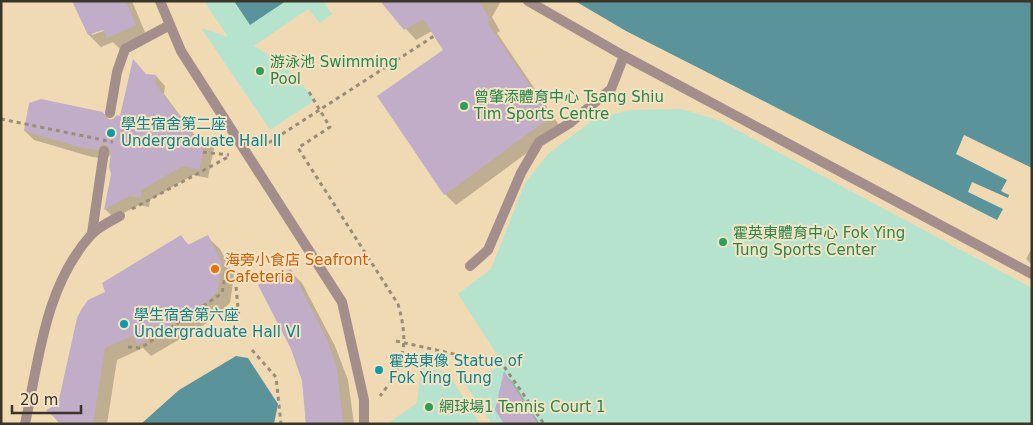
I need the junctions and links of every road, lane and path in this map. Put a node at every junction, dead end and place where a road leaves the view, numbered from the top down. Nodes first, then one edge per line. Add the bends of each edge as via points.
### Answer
1 (160, 1) edge
2 (528, 1) edge
3 (170, 25) junction
4 (434, 36) dead end
5 (624, 56) junction
6 (309, 92) dead end
7 (319, 111) junction
8 (110, 113) dead end
9 (1, 119) edge
10 (274, 139) dead end
11 (113, 142) dead end
12 (244, 149) junction
13 (104, 151) dead end
14 (202, 152) dead end
15 (231, 156) junction
16 (120, 216) joint
17 (92, 234) junction
18 (470, 266) dead end
19 (1032, 274) edge
20 (239, 318) dead end
21 (396, 341) dead end
22 (405, 343) junction
23 (128, 347) dead end
24 (252, 350) dead end
25 (364, 419) edge
26 (25, 424) edge
27 (281, 424) edge
28 (544, 424) edge

1 - 3 lane
2 - 5 lane
3 - 8 lane via 125,49 117,72
3 - 12 lane via 181,51
4 - 7 path
5 - 18 lane via 611,89 539,142 521,173 488,250
5 - 19 lane
6 - 7 path
7 - 10 path
7 - 22 path via 330,127 298,148 398,304 405,328
9 - 11 path, bridge
12 - 15 path
12 - 25 lane via 342,302 364,400
13 - 17 lane
14 - 15 path
15 - 16 path
16 - 17 lane
17 - 26 lane via 58,285
20 - 23 path via 233,255 228,258 222,293 141,348
21 - 22 path
22 - 25 path via 394,378
22 - 28 path via 503,365
24 - 27 path via 276,378

